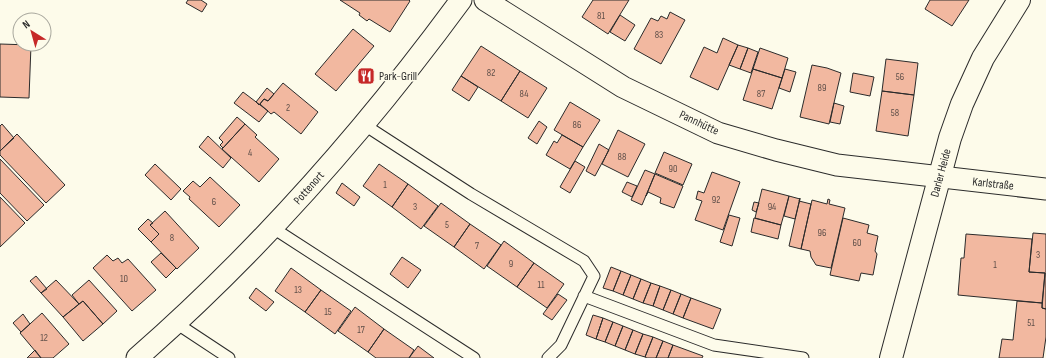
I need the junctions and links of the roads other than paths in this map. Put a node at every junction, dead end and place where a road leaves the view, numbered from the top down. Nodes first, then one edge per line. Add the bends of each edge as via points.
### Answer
1 (460, 0) edge
2 (485, 0) edge
3 (1019, 0) edge
4 (363, 124) junction
5 (939, 178) junction
6 (1046, 189) edge
7 (274, 228) junction
8 (584, 296) junction
9 (176, 323) junction
10 (137, 358) edge
11 (229, 358) edge
12 (474, 358) edge
13 (548, 358) edge
14 (803, 358) edge
15 (891, 358) edge

1 - 4 street, Pottenort via 428,45
2 - 5 street, Pannhütte via 623,87 718,133 837,166
3 - 5 street, Darler Heide via 983,58 962,104
4 - 7 street, Pottenort
4 - 8 lane via 470,194 584,261 594,276
5 - 6 street, Karlstraße
5 - 15 street, Darler Heide
7 - 9 street, Pottenort
7 - 12 lane
8 - 13 lane via 561,345
8 - 14 lane via 714,345
9 - 10 street, Pottenort
9 - 11 lane

